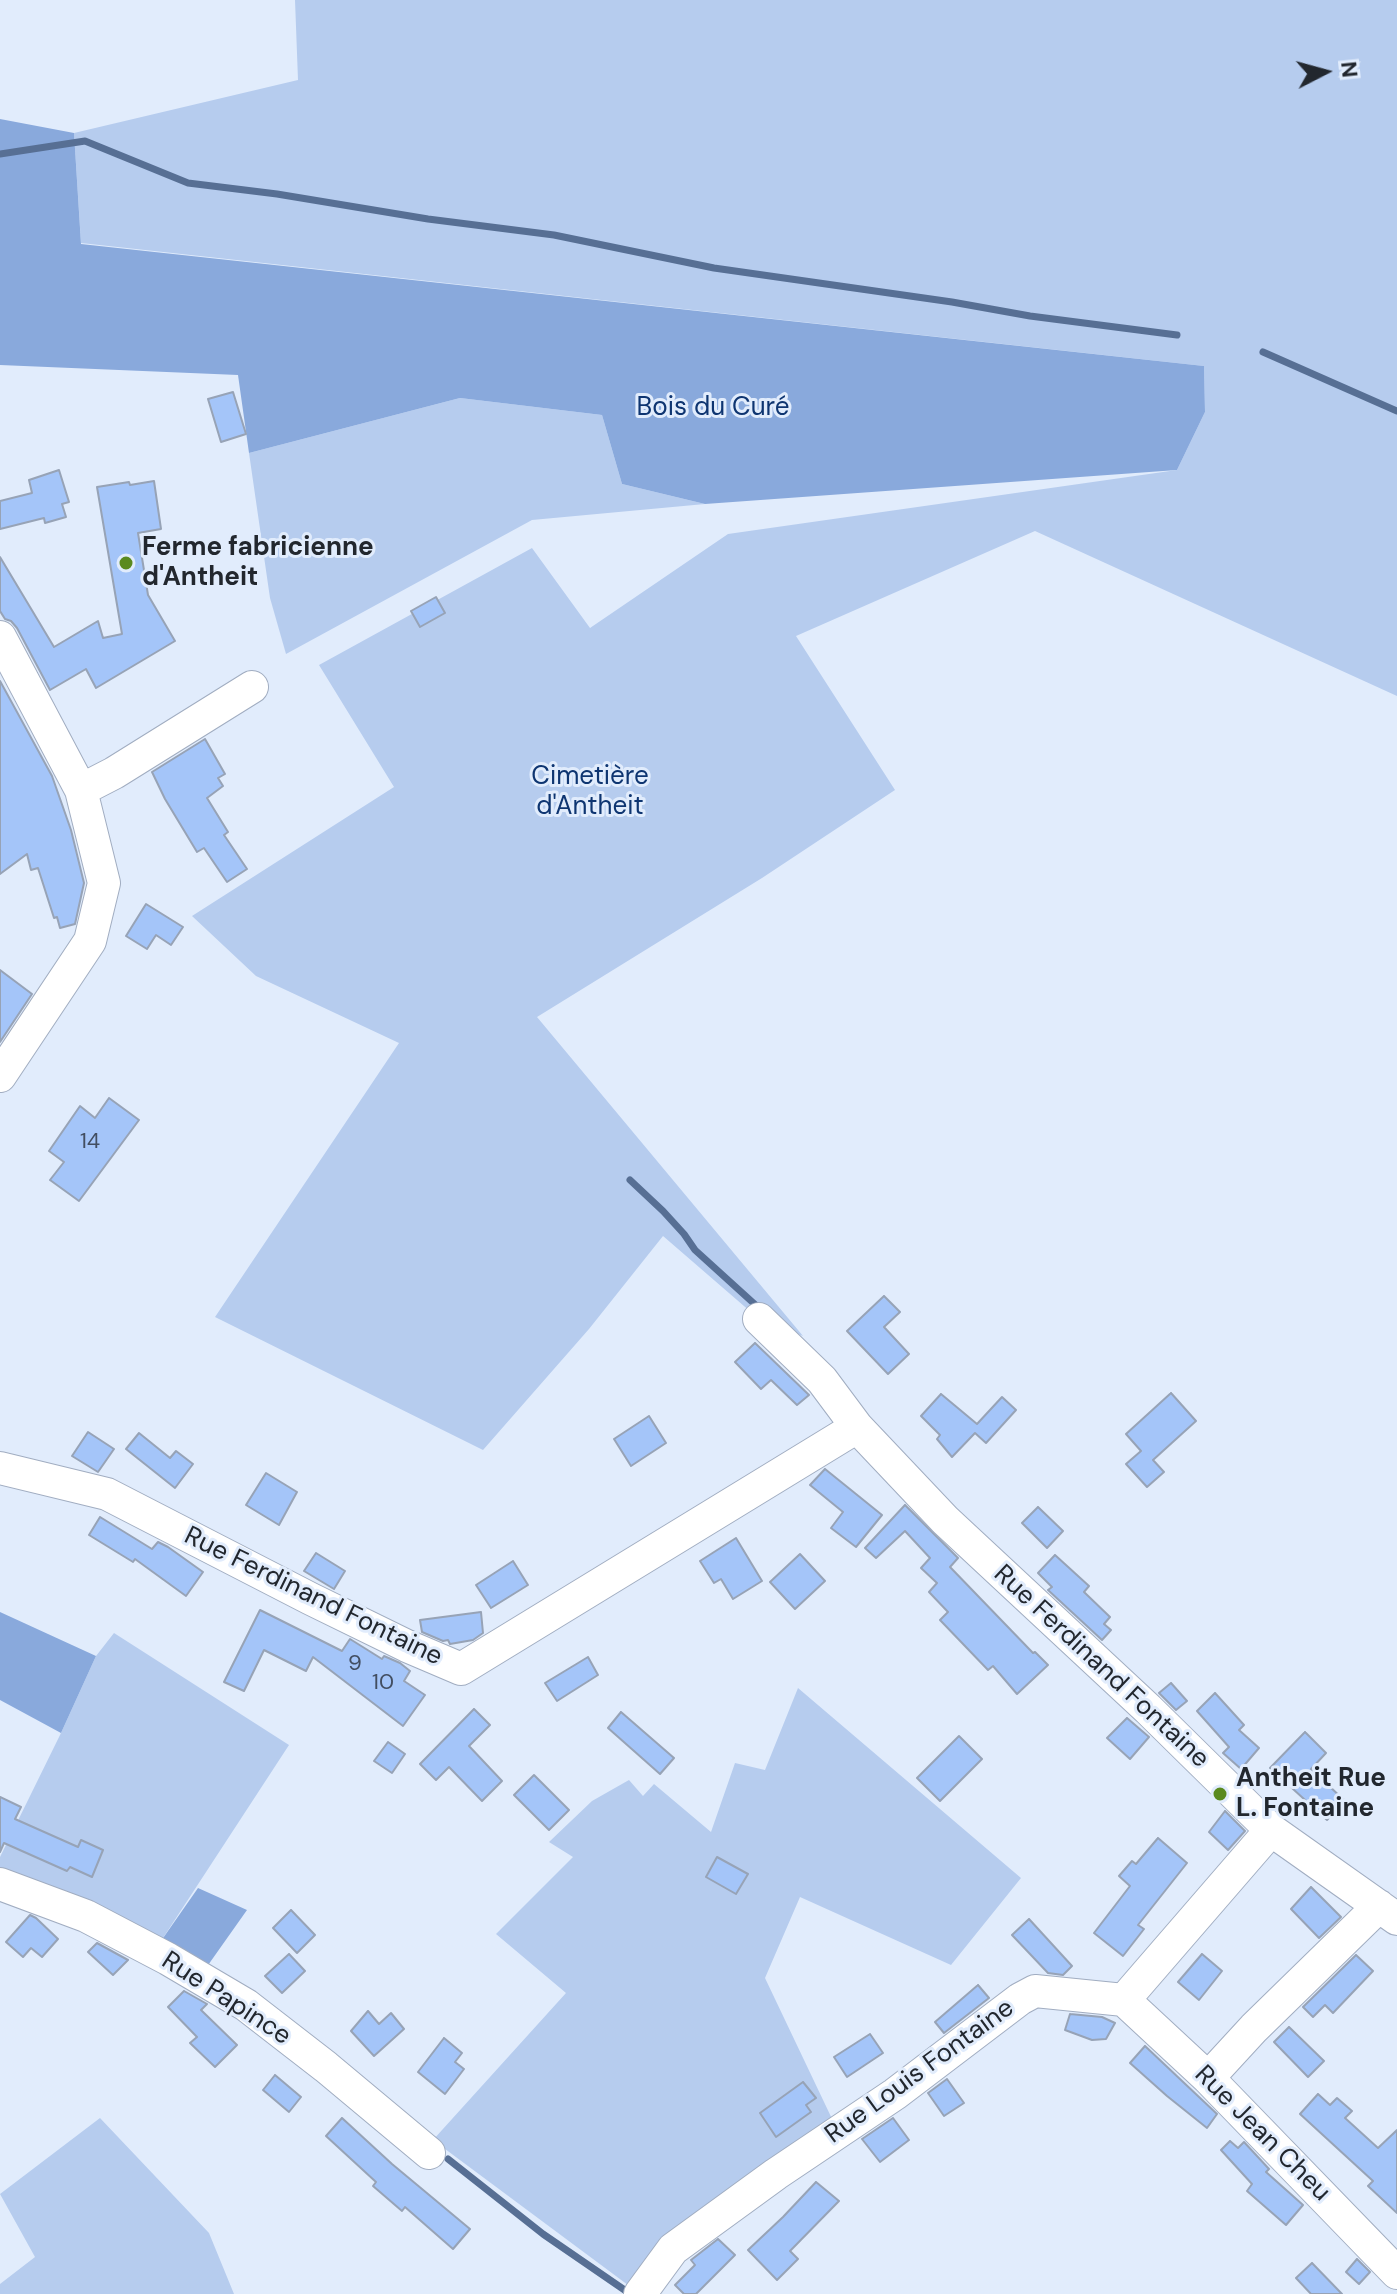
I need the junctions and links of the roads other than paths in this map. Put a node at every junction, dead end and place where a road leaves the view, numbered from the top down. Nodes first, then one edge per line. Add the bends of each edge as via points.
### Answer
1 (0, 637) edge
2 (252, 687) dead end
3 (81, 790) junction
4 (0, 1076) edge
5 (759, 1319) dead end
6 (857, 1427) junction
7 (0, 1468) edge
8 (1271, 1830) junction
9 (0, 1884) edge
10 (1388, 1913) edge
11 (1124, 2000) junction
12 (1208, 2078) junction
13 (429, 2153) dead end
14 (1397, 2273) edge
15 (640, 2294) edge

1 - 3 street
2 - 3 street
3 - 4 street via 104,883 90,941
5 - 6 street, Rue Ferdinand Fontaine via 822,1380
6 - 7 street, Rue Ferdinand Fontaine via 461,1669 107,1494
6 - 8 street, Rue Ferdinand Fontaine via 945,1520
8 - 10 street, Rue Ferdinand Fontaine
8 - 11 street
9 - 13 street, Rue Papince via 86,1916 246,2005
10 - 12 street via 1254,2028
11 - 12 street, Rue Jean Cheu
11 - 15 street, Rue Louis Fontaine via 1035,1991 1020,1999 895,2094 673,2249
12 - 14 street, Rue Jean Cheu

